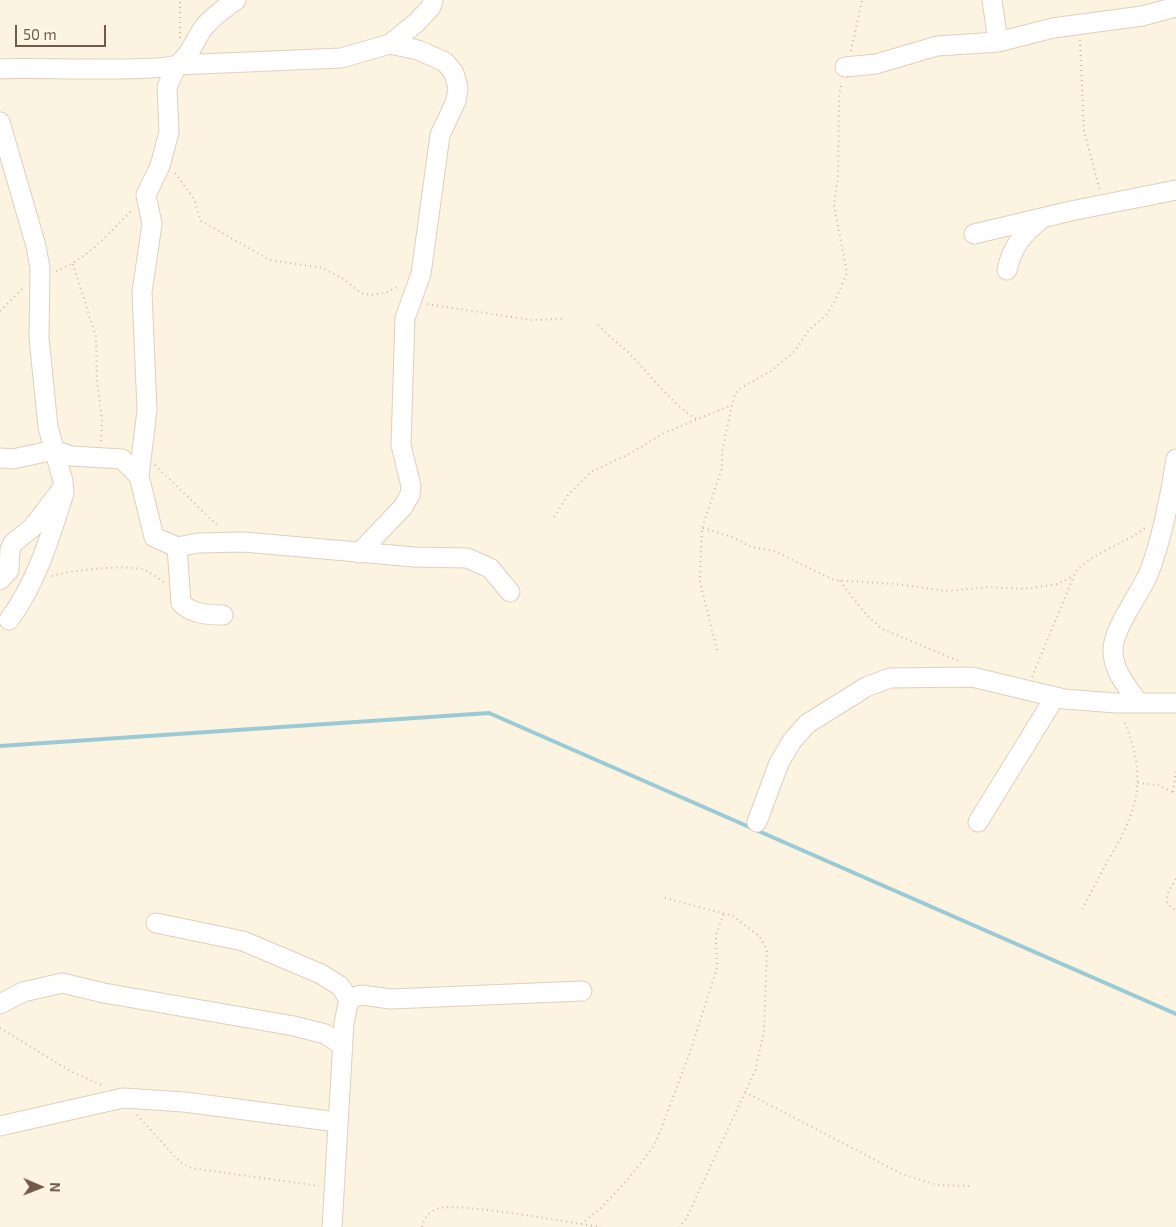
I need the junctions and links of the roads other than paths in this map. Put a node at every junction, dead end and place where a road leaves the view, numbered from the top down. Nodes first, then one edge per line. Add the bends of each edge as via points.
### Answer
1 (236, 0) edge
2 (433, 0) edge
3 (992, 0) edge
4 (1176, 7) edge
5 (998, 42) junction
6 (390, 44) junction
7 (177, 65) junction
8 (845, 67) road end
9 (0, 69) edge
10 (0, 122) edge
11 (1176, 190) edge
12 (1043, 218) junction
13 (974, 234) dead end
14 (1007, 270) dead end
15 (54, 450) junction
16 (0, 458) edge
17 (1176, 459) edge
18 (139, 476) junction
19 (64, 487) junction
20 (177, 546) junction
21 (359, 552) junction
22 (0, 580) edge
23 (510, 592) dead end
24 (223, 615) dead end
25 (9, 620) dead end
26 (1055, 698) junction
27 (1138, 702) junction
28 (1176, 703) edge
29 (757, 822) dead end
30 (978, 822) dead end
31 (156, 923) dead end
32 (582, 991) dead end
33 (349, 999) junction
34 (0, 1004) edge
35 (342, 1045) junction
36 (337, 1122) junction
37 (0, 1126) edge
38 (332, 1227) edge

1 - 7 street via 203,28 190,52
2 - 6 street via 431,7 416,23
3 - 5 street
4 - 5 street
5 - 8 street via 937,46 876,64
6 - 7 street via 340,58
6 - 21 street via 418,50 445,62 454,73 458,88 456,101 440,135 421,274 405,318 401,445 411,486 410,495 403,508
7 - 9 street
7 - 18 street via 167,87 169,132 160,166 146,195 152,224 142,292 147,410
10 - 15 street via 36,246 40,277 39,338 48,427
11 - 12 street
12 - 13 street
12 - 14 street via 1017,242
15 - 16 street via 13,459
15 - 18 street via 71,456 122,459
15 - 19 street
17 - 27 street via 1156,552 1112,650 1116,668
18 - 20 street via 154,537
19 - 22 street via 32,528 13,542 9,570
19 - 25 street via 32,584
20 - 21 street via 231,542
20 - 24 street via 181,603 197,613
21 - 23 street via 467,558 490,568
26 - 27 street
26 - 29 street via 972,677 890,678 866,687 807,724 792,741 779,763
26 - 30 street
27 - 28 street
31 - 33 street via 243,941 321,974 340,986
32 - 33 street via 391,999 361,995
33 - 35 street
34 - 35 street via 23,992 62,983 112,995 294,1026 326,1034
35 - 36 street
36 - 37 street via 184,1102 123,1098
36 - 38 street

